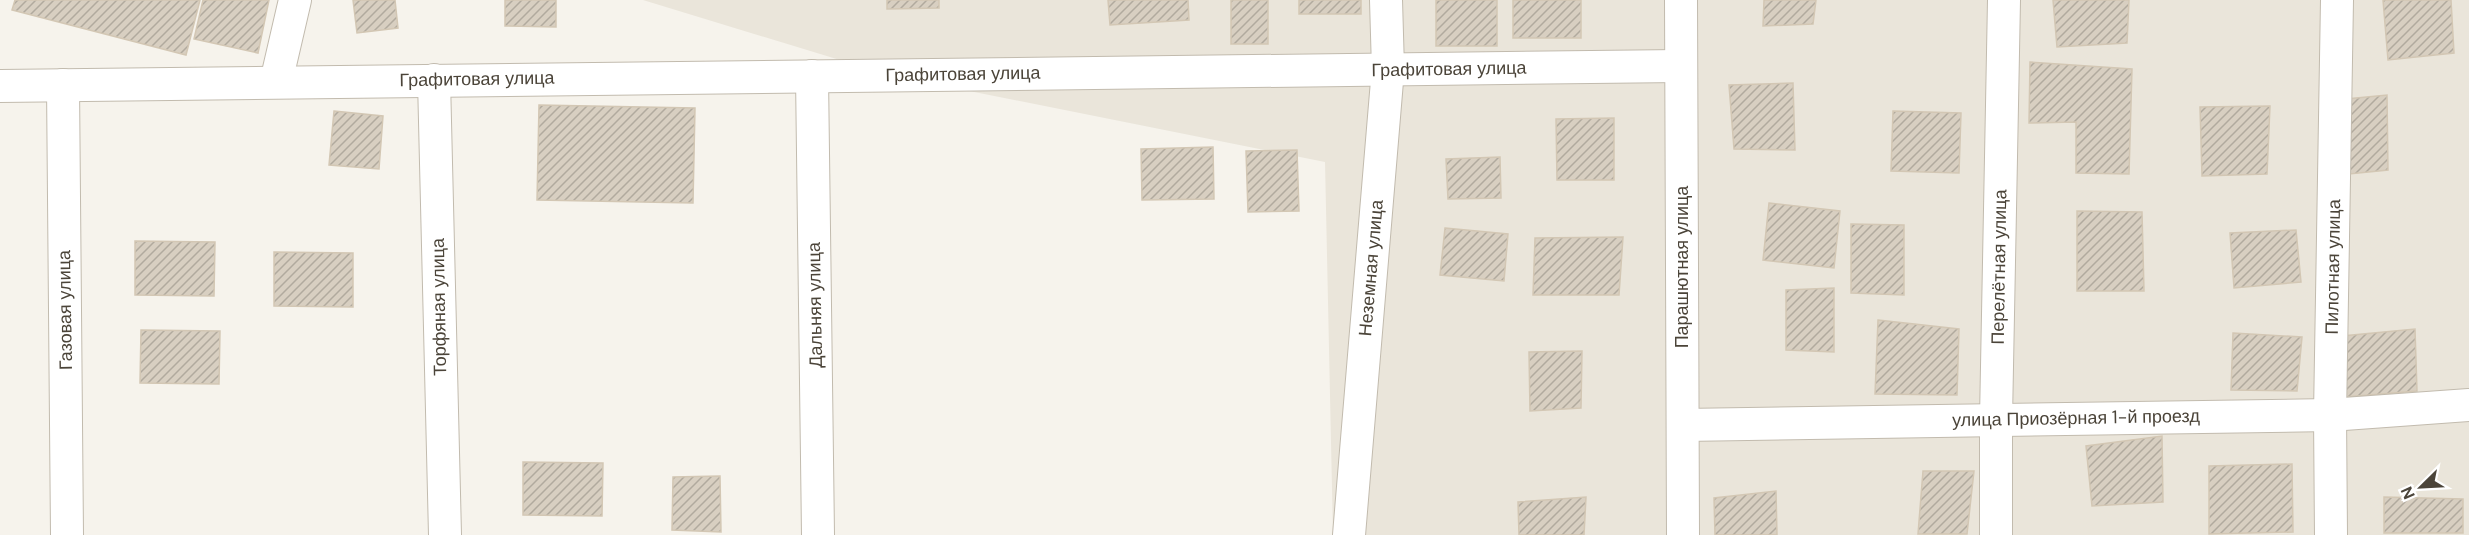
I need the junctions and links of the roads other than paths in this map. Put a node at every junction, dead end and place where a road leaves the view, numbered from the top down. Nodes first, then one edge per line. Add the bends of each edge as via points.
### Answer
1 (295, 0) edge
2 (1386, 0) edge
3 (1681, 0) edge
4 (2004, 0) edge
5 (2337, 0) edge
6 (1680, 66) junction
7 (1388, 69) junction
8 (812, 75) junction
9 (434, 80) junction
10 (276, 82) junction
11 (63, 85) junction
12 (0, 86) edge
13 (2469, 405) edge
14 (2330, 415) junction
15 (1996, 419) junction
16 (1683, 425) junction
17 (67, 535) edge
18 (445, 535) edge
19 (818, 535) edge
20 (1349, 535) edge
21 (1683, 535) edge
22 (1996, 535) edge
23 (2331, 535) edge

1 - 10 street
2 - 7 street, Неземная улица
3 - 6 street, Парашютная улица
4 - 15 street, Перелётная улица
5 - 14 street, Пилотная улица
6 - 7 street, Графитовая улица
6 - 16 street, Парашютная улица
7 - 8 street, Графитовая улица
7 - 20 street, Неземная улица
8 - 9 street, Графитовая улица
8 - 19 street, Дальняя улица
9 - 10 street, Графитовая улица
9 - 18 street, Торфяная улица
10 - 11 street, Графитовая улица
11 - 12 street
11 - 17 street, Газовая улица
13 - 14 street, улица Приозёрная 1-й проезд
14 - 15 street, улица Приозёрная 1-й проезд
14 - 23 street, Пилотная улица
15 - 16 street, улица Приозёрная 1-й проезд
15 - 22 street, Перелётная улица
16 - 21 street, Парашютная улица

